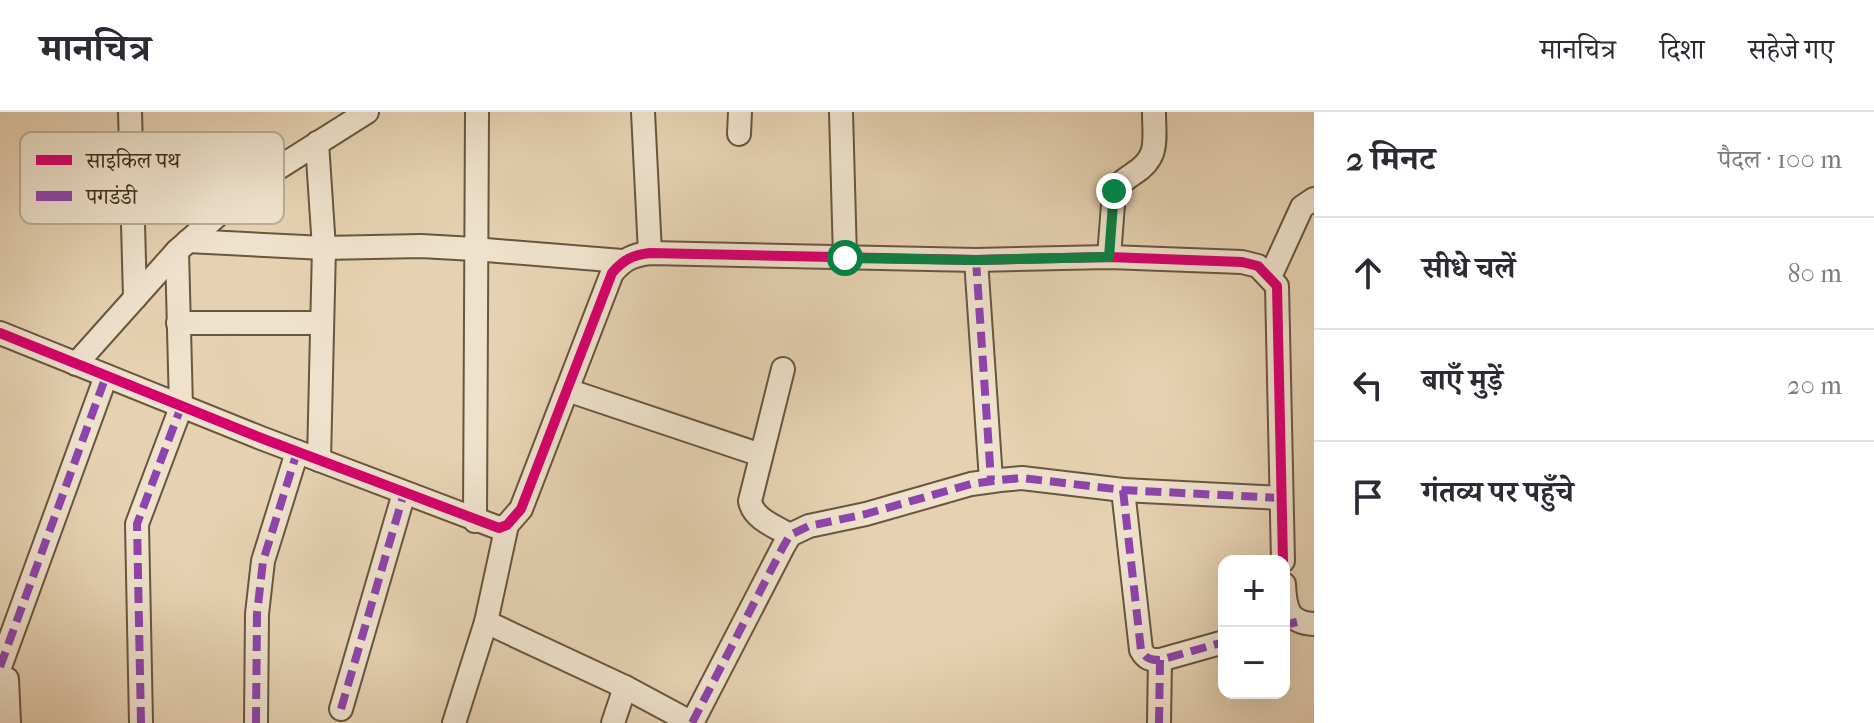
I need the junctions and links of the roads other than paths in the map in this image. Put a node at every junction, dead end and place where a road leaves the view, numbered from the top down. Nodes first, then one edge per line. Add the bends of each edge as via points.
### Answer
1 (130, 112) edge
2 (367, 112) edge
3 (477, 112) edge
4 (643, 112) edge
5 (841, 112) edge
6 (1154, 112) edge
7 (131, 132) edge
8 (317, 143) junction
9 (284, 164) edge
10 (1314, 199) edge
11 (133, 224) edge
12 (207, 224) edge
13 (182, 246) junction
14 (324, 248) junction
15 (474, 249) junction
16 (650, 253) junction
17 (1109, 257) junction
18 (845, 258) junction
19 (976, 260) junction
20 (622, 261) junction
21 (1270, 277) junction
22 (135, 298) junction
23 (178, 323) junction
24 (321, 323) junction
25 (0, 333) edge
26 (76, 364) junction
27 (783, 369) dead end
28 (106, 376) junction
29 (567, 390) junction
30 (181, 407) junction
31 (297, 452) junction
32 (761, 455) junction
33 (319, 460) junction
34 (991, 480) junction
35 (1123, 490) junction
36 (404, 493) junction
37 (1280, 498) junction
38 (475, 521) junction
39 (507, 525) junction
40 (790, 535) junction
41 (1283, 555) edge
42 (486, 622) junction
43 (1218, 644) edge
44 (1160, 660) junction
45 (0, 667) edge
46 (0, 679) edge
47 (625, 687) junction
48 (341, 709) dead end
49 (9, 723) edge
50 (141, 723) edge
51 (256, 723) edge
52 (454, 723) edge
53 (613, 723) edge
54 (692, 723) edge
55 (1159, 723) edge

1 - 7 street
2 - 8 street
3 - 15 street
4 - 16 street
5 - 18 street
6 - 17 street via 1151,159 1114,191
8 - 9 street
8 - 14 street
10 - 21 street via 1302,207
11 - 22 street
12 - 13 street
13 - 14 street
13 - 22 street
13 - 23 street
14 - 15 street
14 - 24 street
15 - 20 street
15 - 38 street
16 - 18 street
16 - 20 street
17 - 19 street
17 - 21 street via 1242,262 1258,266
18 - 19 street
19 - 34 street
20 - 29 street via 612,273
21 - 37 street via 1279,301
22 - 26 street
23 - 24 street
23 - 30 street
24 - 33 street
25 - 26 street
26 - 28 street
27 - 32 street
28 - 30 street
28 - 45 street
29 - 32 street
29 - 39 street via 521,509
30 - 31 street
30 - 50 street via 137,524
31 - 33 street
31 - 51 street via 263,561
32 - 40 street via 751,509
33 - 36 street
34 - 35 street via 1051,480
34 - 40 street
35 - 37 street
35 - 44 street via 1141,650 1145,657
36 - 38 street
36 - 48 street
37 - 41 street
38 - 39 street
39 - 42 street
40 - 54 street
42 - 47 street
42 - 52 street
43 - 44 street
44 - 55 street
46 - 49 street via 7,679
47 - 53 street
47 - 54 street

